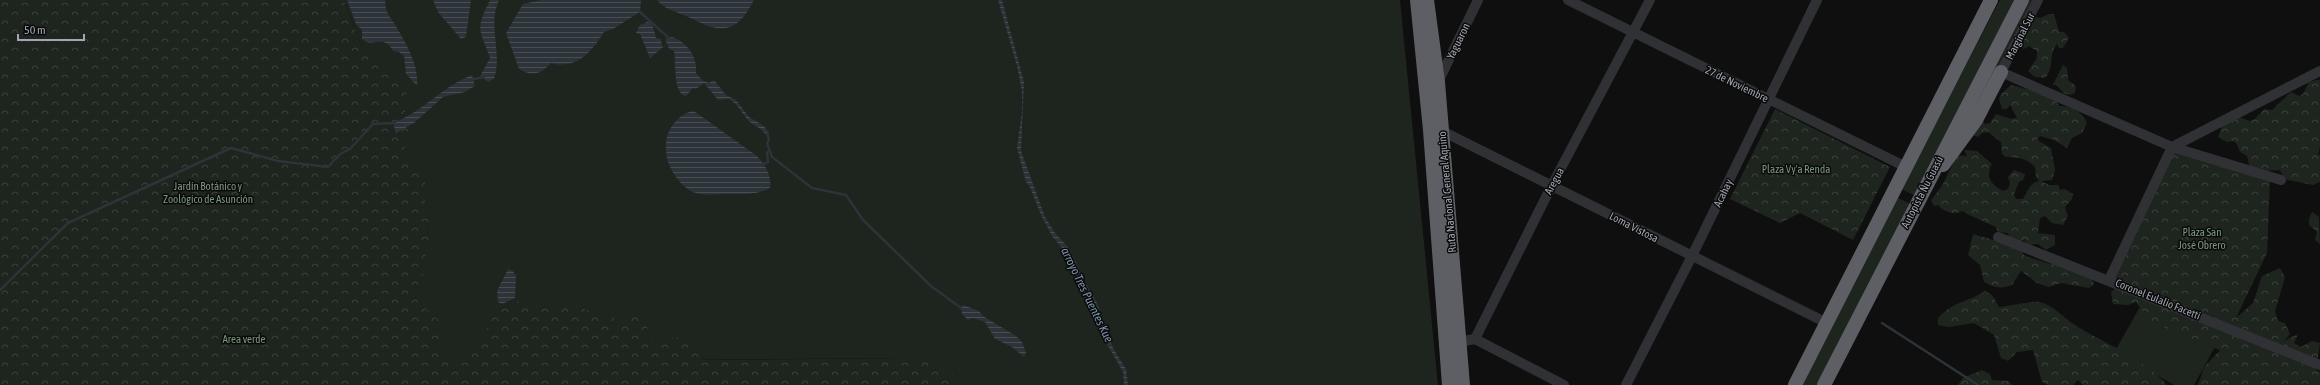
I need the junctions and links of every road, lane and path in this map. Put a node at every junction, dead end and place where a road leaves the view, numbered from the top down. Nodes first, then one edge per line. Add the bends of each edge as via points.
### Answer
1 (1416, 0) edge
2 (1427, 0) edge
3 (1478, 0) edge
4 (1568, 0) edge
5 (1650, 0) edge
6 (1817, 0) edge
7 (1991, 0) edge
8 (2022, 0) edge
9 (2038, 0) edge
10 (1634, 32) junction
11 (2320, 71) edge
12 (2002, 72) junction
13 (1438, 82) junction
14 (1768, 99) junction
15 (1442, 130) junction
16 (2172, 147) junction
17 (1906, 167) junction
18 (2281, 180) dead end
19 (1552, 185) junction
20 (1924, 189) junction
21 (1998, 236) dead end
22 (1692, 256) junction
23 (2109, 280) junction
24 (1827, 323) junction
25 (1475, 339) junction
26 (1453, 343) junction
27 (2320, 365) edge
28 (1448, 385) edge
29 (1463, 385) edge
30 (1564, 385) edge
31 (1626, 385) edge
32 (1795, 385) edge
33 (1824, 385) edge

1 - 26 highway, Ruta Nacional General Aquino
2 - 13 highway, Ruta Nacional General Aquino
3 - 13 street, Yaguaron
4 - 10 street, 27 de Noviembre
5 - 10 street, Aregua
6 - 14 street, Acahay
7 - 17 highway
8 - 20 highway, Autopista Ñu Guasú
9 - 12 street, Marginal Sur
10 - 14 street, 27 de Noviembre
10 - 19 street, Aregua
11 - 16 street
12 - 16 street
12 - 20 highway via 1976,120
13 - 15 highway, Ruta Nacional General Aquino
14 - 17 street, 27 de Noviembre
14 - 22 street, Acahay
15 - 19 street, Loma Vistosa
15 - 26 highway, Ruta Nacional General Aquino
16 - 18 street
16 - 23 street, Coronel Eulalio Facetti
17 - 24 highway
19 - 22 street, Loma Vistosa
19 - 25 street, Aregua
20 - 33 highway, Autopista Ñu Guasú
21 - 23 street
22 - 24 street, Loma Vistosa
22 - 31 street, Acahay
23 - 27 street, Coronel Eulalio Facetti
24 - 32 highway
25 - 26 street
25 - 30 street
26 - 28 highway, Ruta Nacional General Aquino
26 - 29 highway, Ruta Nacional General Aquino

